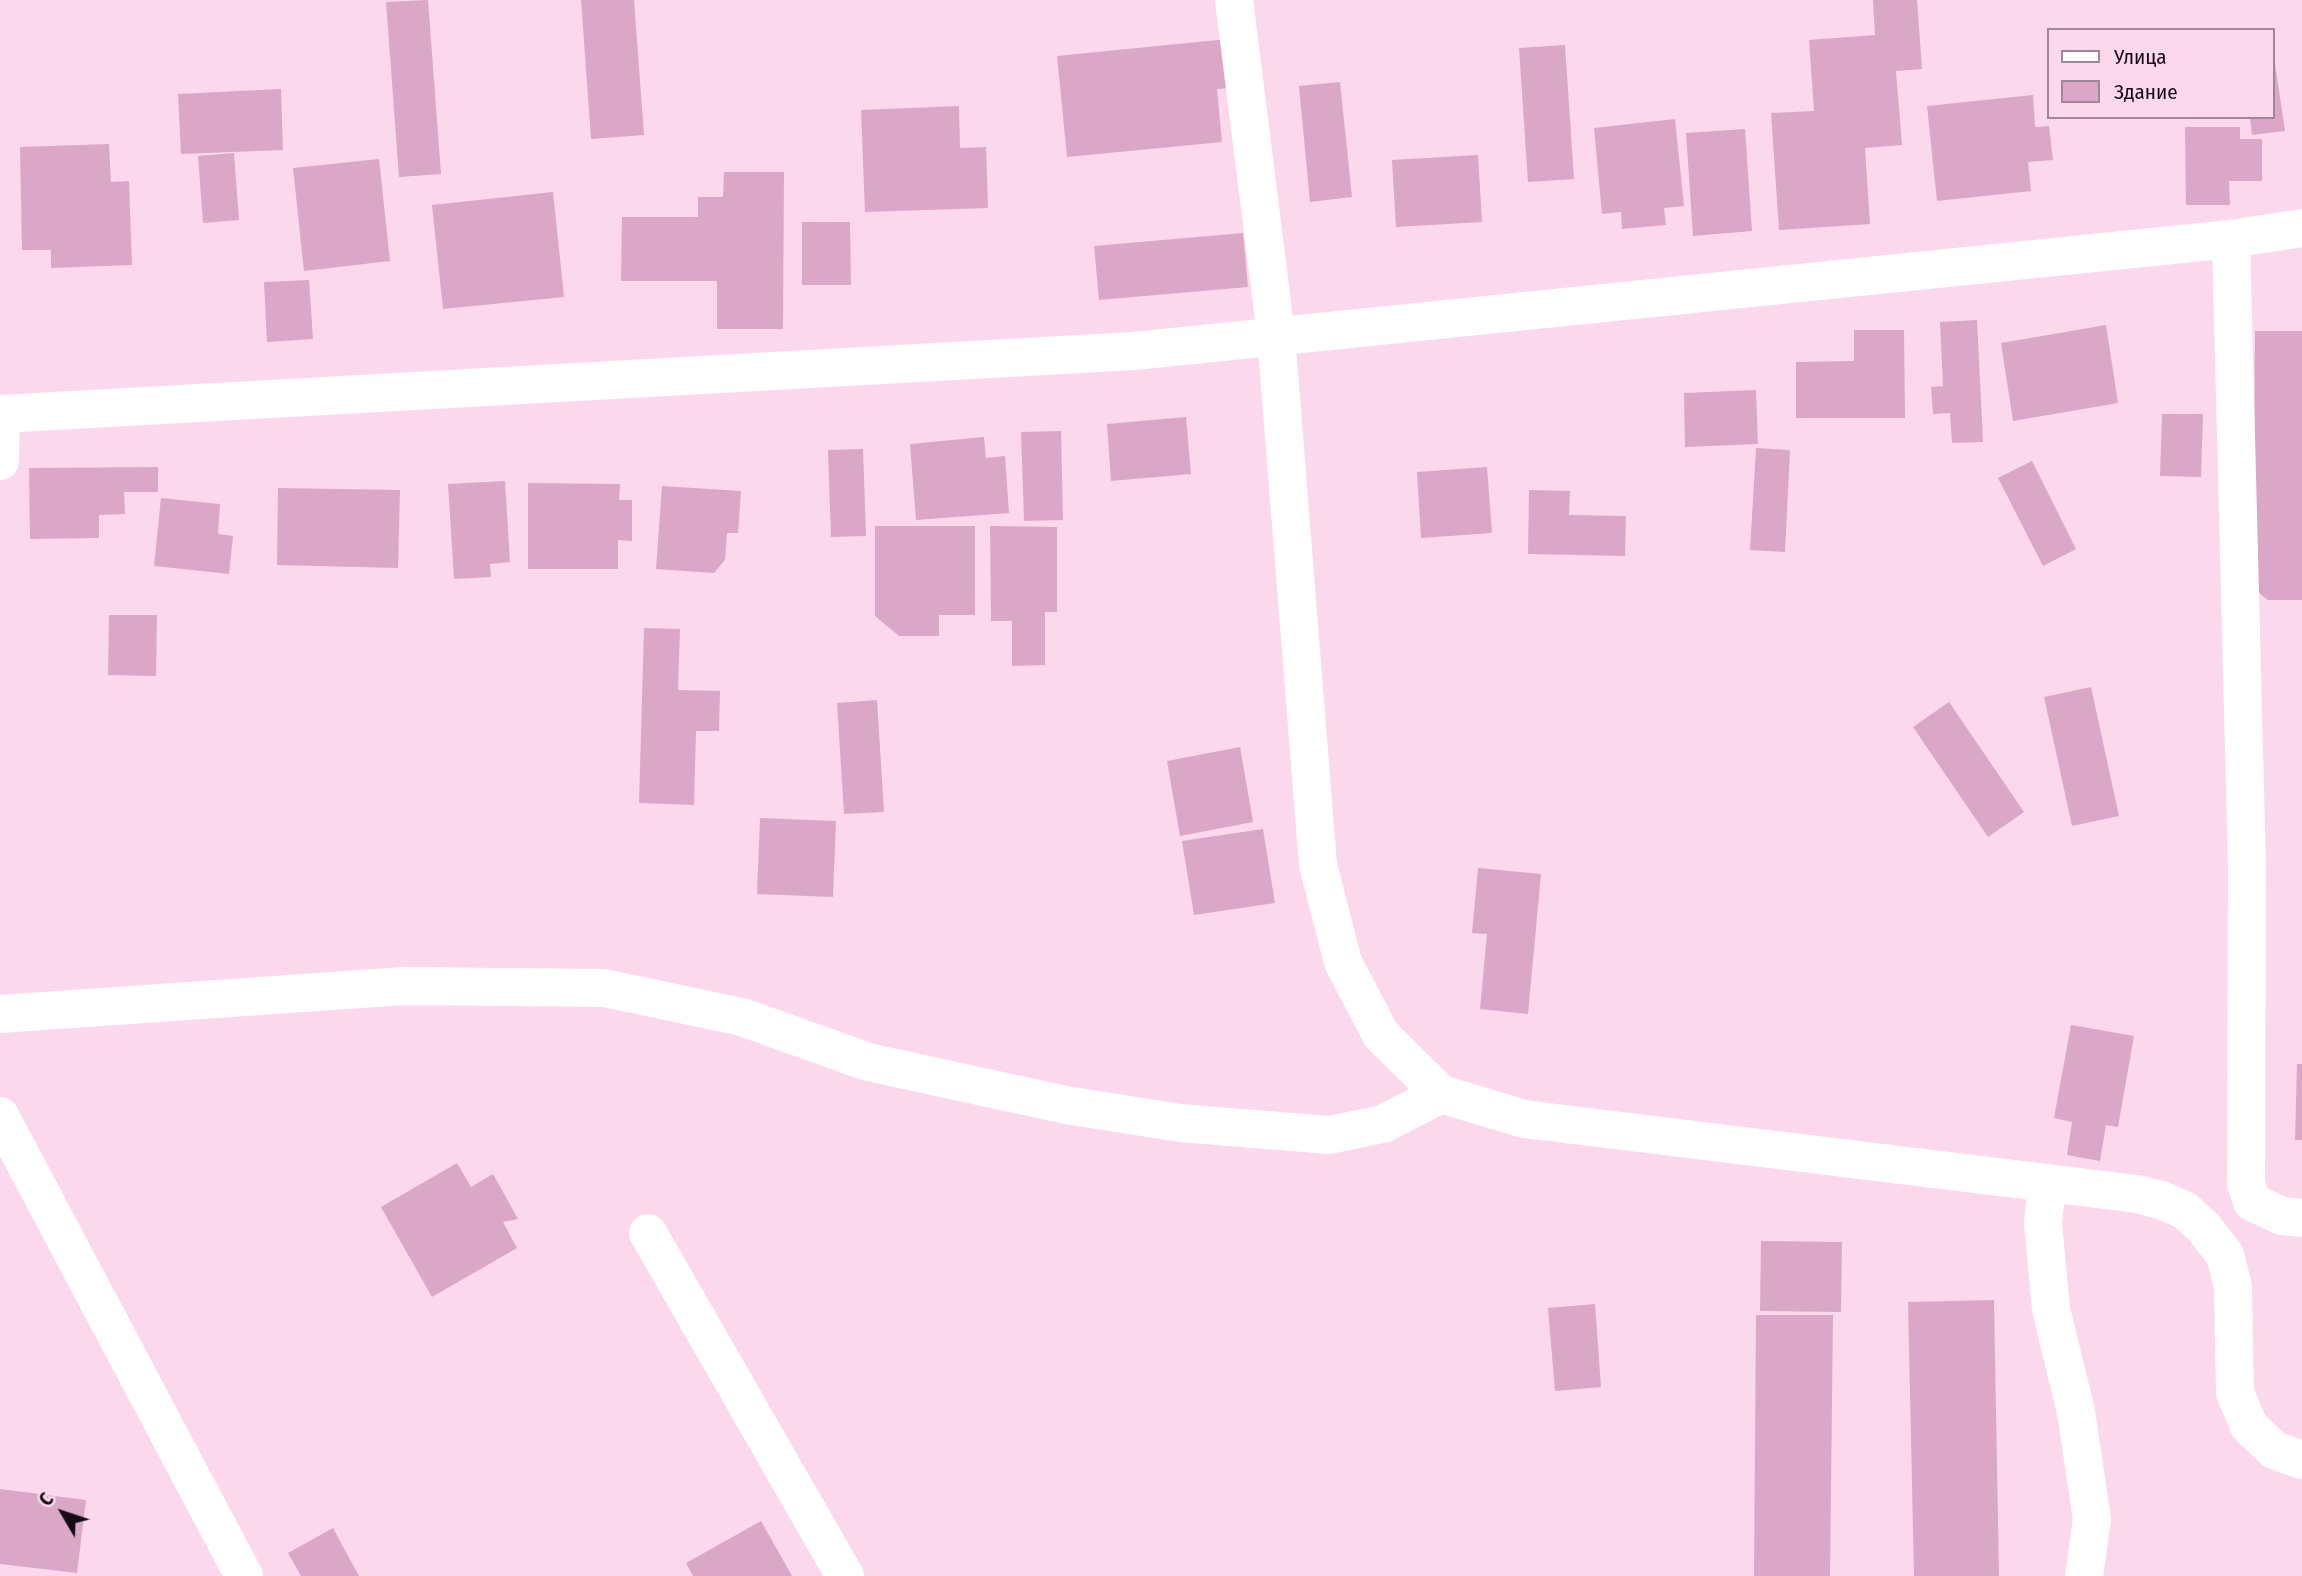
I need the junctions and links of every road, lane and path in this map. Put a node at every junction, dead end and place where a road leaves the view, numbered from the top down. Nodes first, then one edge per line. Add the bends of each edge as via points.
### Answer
1 (1234, 0) edge
2 (2302, 228) edge
3 (2231, 239) junction
4 (1276, 335) junction
5 (1, 414) edge
6 (0, 461) edge
7 (0, 1014) edge
8 (1441, 1094) junction
9 (0, 1116) edge
10 (2047, 1183) junction
11 (2252, 1202) junction
12 (2302, 1217) edge
13 (2204, 1228) junction
14 (648, 1233) dead end
15 (2302, 1460) edge
16 (244, 1576) edge
17 (845, 1576) edge
18 (2084, 1576) edge

1 - 4 street
2 - 3 street
3 - 4 street
3 - 11 street via 2247,868 2246,1184
4 - 5 street via 1120,352
4 - 8 street via 1318,865 1343,962 1381,1035
5 - 6 street
7 - 8 street via 404,986 604,988 742,1017 868,1062 1066,1105 1180,1123 1329,1135 1383,1124
8 - 10 street via 1524,1119
9 - 16 street
10 - 13 street via 2161,1200 2186,1211
10 - 18 street via 2043,1223 2051,1309 2076,1412 2092,1519
11 - 12 street via 2282,1216
11 - 13 street
13 - 15 street via 2225,1255 2232,1287 2235,1393 2249,1426 2274,1450
14 - 17 street

